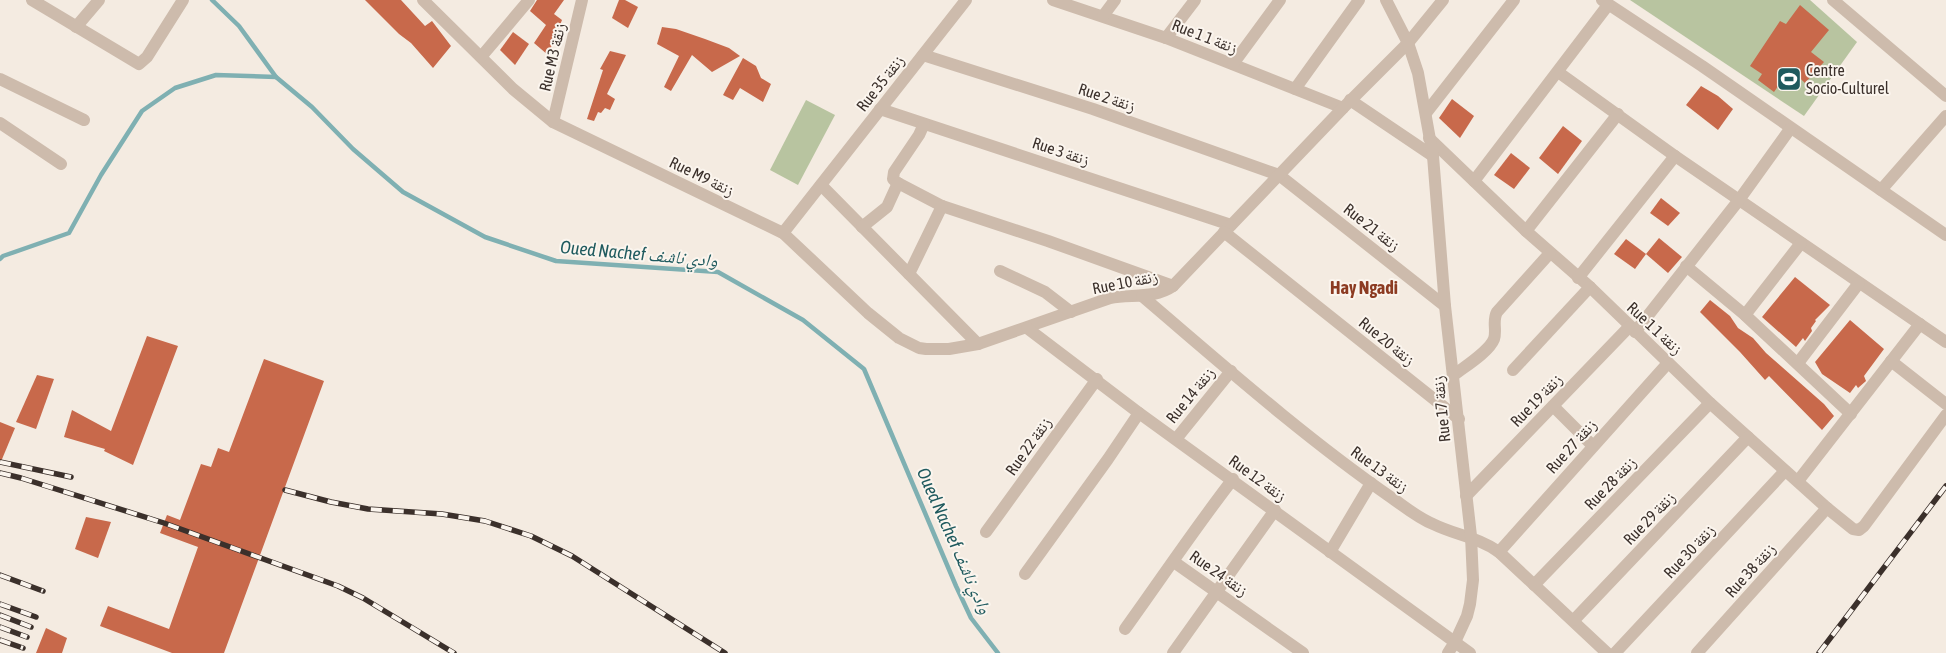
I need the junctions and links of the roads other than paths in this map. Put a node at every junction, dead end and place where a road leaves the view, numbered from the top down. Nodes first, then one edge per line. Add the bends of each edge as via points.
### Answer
1 (32, 0) edge
2 (99, 0) edge
3 (183, 0) edge
4 (423, 0) edge
5 (530, 0) edge
6 (582, 0) edge
7 (966, 0) edge
8 (1053, 0) edge
9 (1115, 0) edge
10 (1195, 0) edge
11 (1280, 0) edge
12 (1359, 0) edge
13 (1386, 0) edge
14 (1444, 0) edge
15 (1514, 0) edge
16 (1833, 0) edge
17 (1605, 2) edge
18 (1103, 16) junction
19 (76, 27) junction
20 (1166, 38) junction
21 (1408, 43) junction
22 (923, 54) junction
23 (481, 57) junction
24 (1233, 64) junction
25 (1558, 72) junction
26 (1, 81) edge
27 (1295, 89) junction
28 (1946, 96) edge
29 (1347, 104) junction
30 (880, 110) junction
31 (1426, 113) junction
32 (1618, 114) junction
33 (1946, 116) edge
34 (84, 120) dead end
35 (553, 122) junction
36 (0, 123) edge
37 (924, 124) junction
38 (1790, 128) junction
39 (1429, 138) junction
40 (1432, 156) junction
41 (1675, 156) junction
42 (61, 164) dead end
43 (1279, 175) junction
44 (1474, 181) junction
45 (898, 183) junction
46 (821, 185) junction
47 (1881, 190) junction
48 (1739, 200) junction
49 (942, 206) junction
50 (862, 227) junction
51 (1228, 229) junction
52 (1526, 231) junction
53 (783, 233) junction
54 (1946, 235) edge
55 (1801, 243) junction
56 (1550, 253) junction
57 (1686, 266) junction
58 (1000, 271) dead end
59 (909, 274) junction
60 (1578, 278) junction
61 (1859, 283) junction
62 (1173, 286) junction
63 (1590, 287) junction
64 (1142, 296) junction
65 (1445, 306) junction
66 (1071, 312) junction
67 (1745, 315) junction
68 (1920, 324) junction
69 (1027, 328) junction
70 (1632, 329) junction
71 (1946, 342) edge
72 (978, 344) junction
73 (1891, 361) junction
74 (1668, 363) junction
75 (1798, 363) junction
76 (1513, 370) dead end
77 (1231, 371) junction
78 (1454, 376) junction
79 (1097, 379) junction
80 (1710, 403) junction
81 (1946, 404) edge
82 (1552, 406) junction
83 (1139, 413) junction
84 (1851, 414) junction
85 (1946, 415) edge
86 (1459, 419) junction
87 (1748, 437) junction
88 (1176, 439) junction
89 (1593, 446) junction
90 (1786, 471) junction
91 (1233, 479) junction
92 (1798, 481) junction
93 (1371, 483) junction
94 (1466, 496) junction
95 (1827, 508) junction
96 (1275, 510) junction
97 (986, 532) dead end
98 (1471, 536) junction
99 (1330, 552) junction
100 (1499, 552) junction
101 (1174, 562) junction
102 (1025, 574) dead end
103 (1534, 585) junction
104 (1218, 593) junction
105 (1574, 620) junction
106 (1125, 629) dead end
107 (1451, 648) edge
108 (1295, 651) edge
109 (1173, 653) edge
110 (1470, 653) edge
111 (1607, 653) edge
112 (1615, 653) edge
113 (1696, 653) edge

1 - 19 street
2 - 19 street
3 - 19 street via 139,64
4 - 23 street, Rue M9 زنقة
5 - 23 street
6 - 35 street, Rue M3 زنقة
7 - 22 street, Rue 35 زنقة
8 - 18 street, Rue 1 زنقة 1
9 - 18 street
10 - 20 street
11 - 24 street
12 - 27 street
13 - 21 street, Rue 17 زنقة
14 - 21 street, Rue 10 زنقة
15 - 31 street
16 - 28 street
17 - 25 street
17 - 38 street
18 - 20 street, Rue 1 زنقة 1
20 - 24 street, Rue 1 زنقة 1
21 - 29 street, Rue 10 زنقة
21 - 31 street, Rue 17 زنقة
22 - 30 street, Rue 35 زنقة
22 - 43 street, Rue 2 زنقة via 1093,109
23 - 35 street, Rue M9 زنقة
24 - 27 street, Rue 1 زنقة 1
25 - 32 street
25 - 44 street
26 - 34 street
27 - 29 street, Rue 1 زنقة 1
29 - 40 street
29 - 43 street, Rue 10 زنقة
30 - 37 street, Rue 3 زنقة
30 - 46 street, Rue 35 زنقة
31 - 39 street, Rue 17 زنقة
32 - 41 street
32 - 52 street
33 - 47 street
35 - 53 street, Rue M9 زنقة
36 - 42 street
37 - 45 street via 894,172 893,179
37 - 51 street, Rue 3 زنقة
38 - 47 street
38 - 48 street, Rue 19 زنقة
39 - 40 street, Rue 17 زنقة
39 - 44 street, Rue 1 زنقة 1
40 - 65 street, Rue 17 زنقة
41 - 48 street
41 - 60 street
43 - 51 street, Rue 10 زنقة
43 - 65 street, Rue 21 زنقة
44 - 52 street, Rue 1 زنقة 1
45 - 49 street
45 - 50 street via 886,207
46 - 50 street
46 - 53 street, Rue 35 زنقة
47 - 54 street
48 - 55 street
48 - 57 street, Rue 19 زنقة
49 - 59 street
49 - 62 street
50 - 59 street
51 - 62 street, Rue 10 زنقة
51 - 86 street, Rue 20 زنقة
52 - 56 street, Rue 1 زنقة 1
53 - 72 street, Rue M9 زنقة via 868,313 905,342 926,349
55 - 61 street
55 - 67 street
56 - 60 street, Rue 1 زنقة 1
56 - 78 street via 1496,312 1495,334 1490,346
57 - 67 street
57 - 70 street, Rue 19 زنقة
58 - 66 street via 1045,292
59 - 72 street
60 - 63 street, Rue 1 زنقة 1
61 - 68 street
61 - 75 street
62 - 64 street, Rue 10 زنقة via 1158,294
63 - 70 street, Rue 1 زنقة 1
63 - 76 street
64 - 66 street, Rue 10 زنقة via 1110,298
64 - 77 street, Rue 13 زنقة
65 - 78 street, Rue 17 زنقة
66 - 69 street, Rue 10 زنقة
67 - 75 street
68 - 71 street
68 - 73 street
69 - 72 street, Rue 10 زنقة
69 - 79 street, Rue 12 زنقة
70 - 74 street, Rue 1 زنقة 1
70 - 82 street, Rue 19 زنقة
73 - 81 street
73 - 84 street
74 - 80 street, Rue 1 زنقة 1
74 - 89 street, Rue 27 زنقة
75 - 84 street
77 - 88 street, Rue 14 زنقة
77 - 93 street, Rue 13 زنقة
78 - 86 street, Rue 17 زنقة
79 - 83 street, Rue 12 زنقة
79 - 97 street, Rue 22 زنقة
80 - 87 street, Rue 1 زنقة 1
80 - 103 street, Rue 28 زنقة
82 - 89 street
82 - 94 street, Rue 19 زنقة
83 - 88 street, Rue 12 زنقة
83 - 102 street
84 - 92 street
85 - 95 street, Rue 1 زنقة 1 via 1859,530 1853,529
86 - 94 street, Rue 17 زنقة
87 - 90 street, Rue 1 زنقة 1
87 - 105 street, Rue 29 زنقة
88 - 91 street, Rue 12 زنقة
89 - 100 street, Rue 27 زنقة
90 - 92 street, Rue 1 زنقة 1
90 - 112 street, Rue 30 زنقة
91 - 96 street, Rue 12 زنقة
91 - 101 street, Rue 24 زنقة
92 - 95 street, Rue 1 زنقة 1
93 - 98 street, Rue 13 زنقة via 1422,519
93 - 99 street
94 - 98 street, Rue 17 زنقة
95 - 113 street, Rue 38 زنقة
96 - 99 street, Rue 12 زنقة
96 - 104 street
98 - 100 street, Rue 13 زنقة
98 - 107 street, Rue 17 زنقة via 1471,597 1467,616
99 - 107 street, Rue 12 زنقة
100 - 103 street, Rue 13 زنقة
101 - 104 street, Rue 24 زنقة
101 - 106 street
103 - 105 street, Rue 13 زنقة
104 - 108 street, Rue 24 زنقة
104 - 109 street
105 - 111 street, Rue 13 زنقة
107 - 110 street, Rue 12 زنقة

